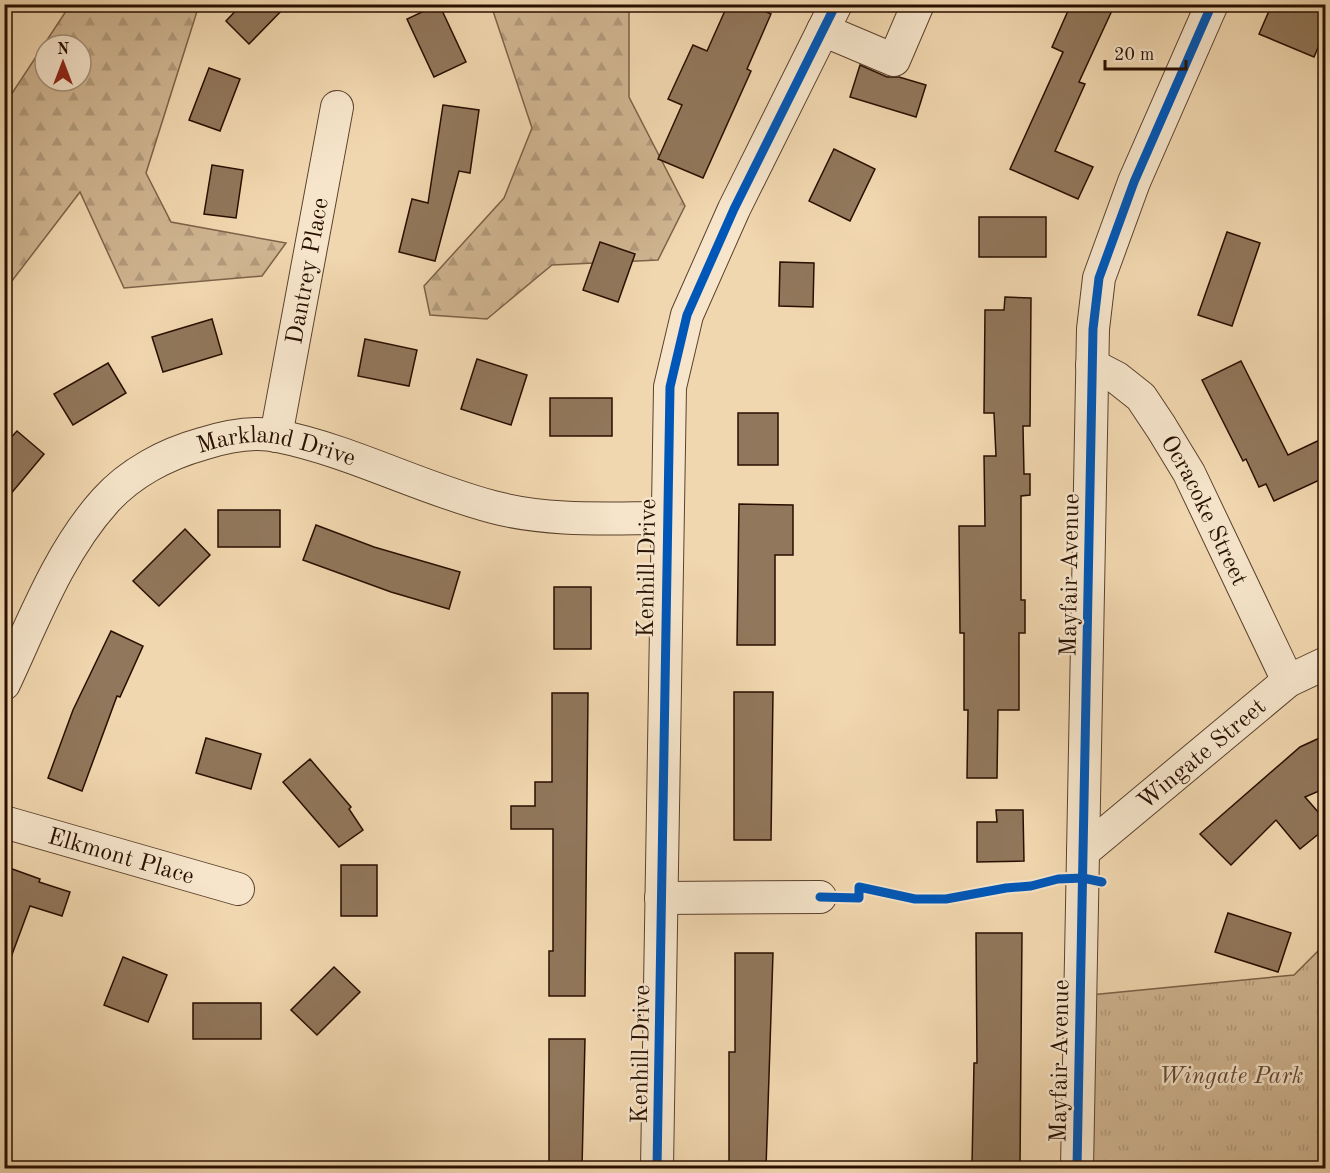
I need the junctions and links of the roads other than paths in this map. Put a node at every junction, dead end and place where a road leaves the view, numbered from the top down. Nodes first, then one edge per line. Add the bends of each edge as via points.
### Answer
1 (1212, 4) edge
2 (909, 8) edge
3 (829, 17) edge
4 (337, 107) dead end
5 (1092, 365) junction
6 (276, 436) junction
7 (665, 518) junction
8 (1326, 663) edge
9 (1288, 681) junction
10 (4, 684) edge
11 (4, 822) edge
12 (1083, 852) junction
13 (238, 888) dead end
14 (819, 897) dead end
15 (661, 898) junction
16 (657, 1168) edge
17 (1077, 1168) edge

1 - 5 street, Mayfair Avenue via 1134,182 1099,278
2 - 3 street via 894,60
3 - 7 street, Kenhill Drive via 734,209 687,315 670,387
4 - 6 street, Dantrey Place
5 - 9 street, Ocracoke Street via 1141,397 1161,426 1189,473
5 - 12 street, Mayfair Avenue
6 - 7 street, Markland Drive via 315,445 495,508 589,518
6 - 10 street, Markland Drive via 219,438 187,448 159,460 105,500 65,557
7 - 15 street, Kenhill Drive
8 - 9 street, Wingate Street
9 - 12 street, Wingate Street
11 - 13 street, Elkmont Place
12 - 17 street, Mayfair Avenue
14 - 15 street
15 - 16 street, Kenhill Drive

